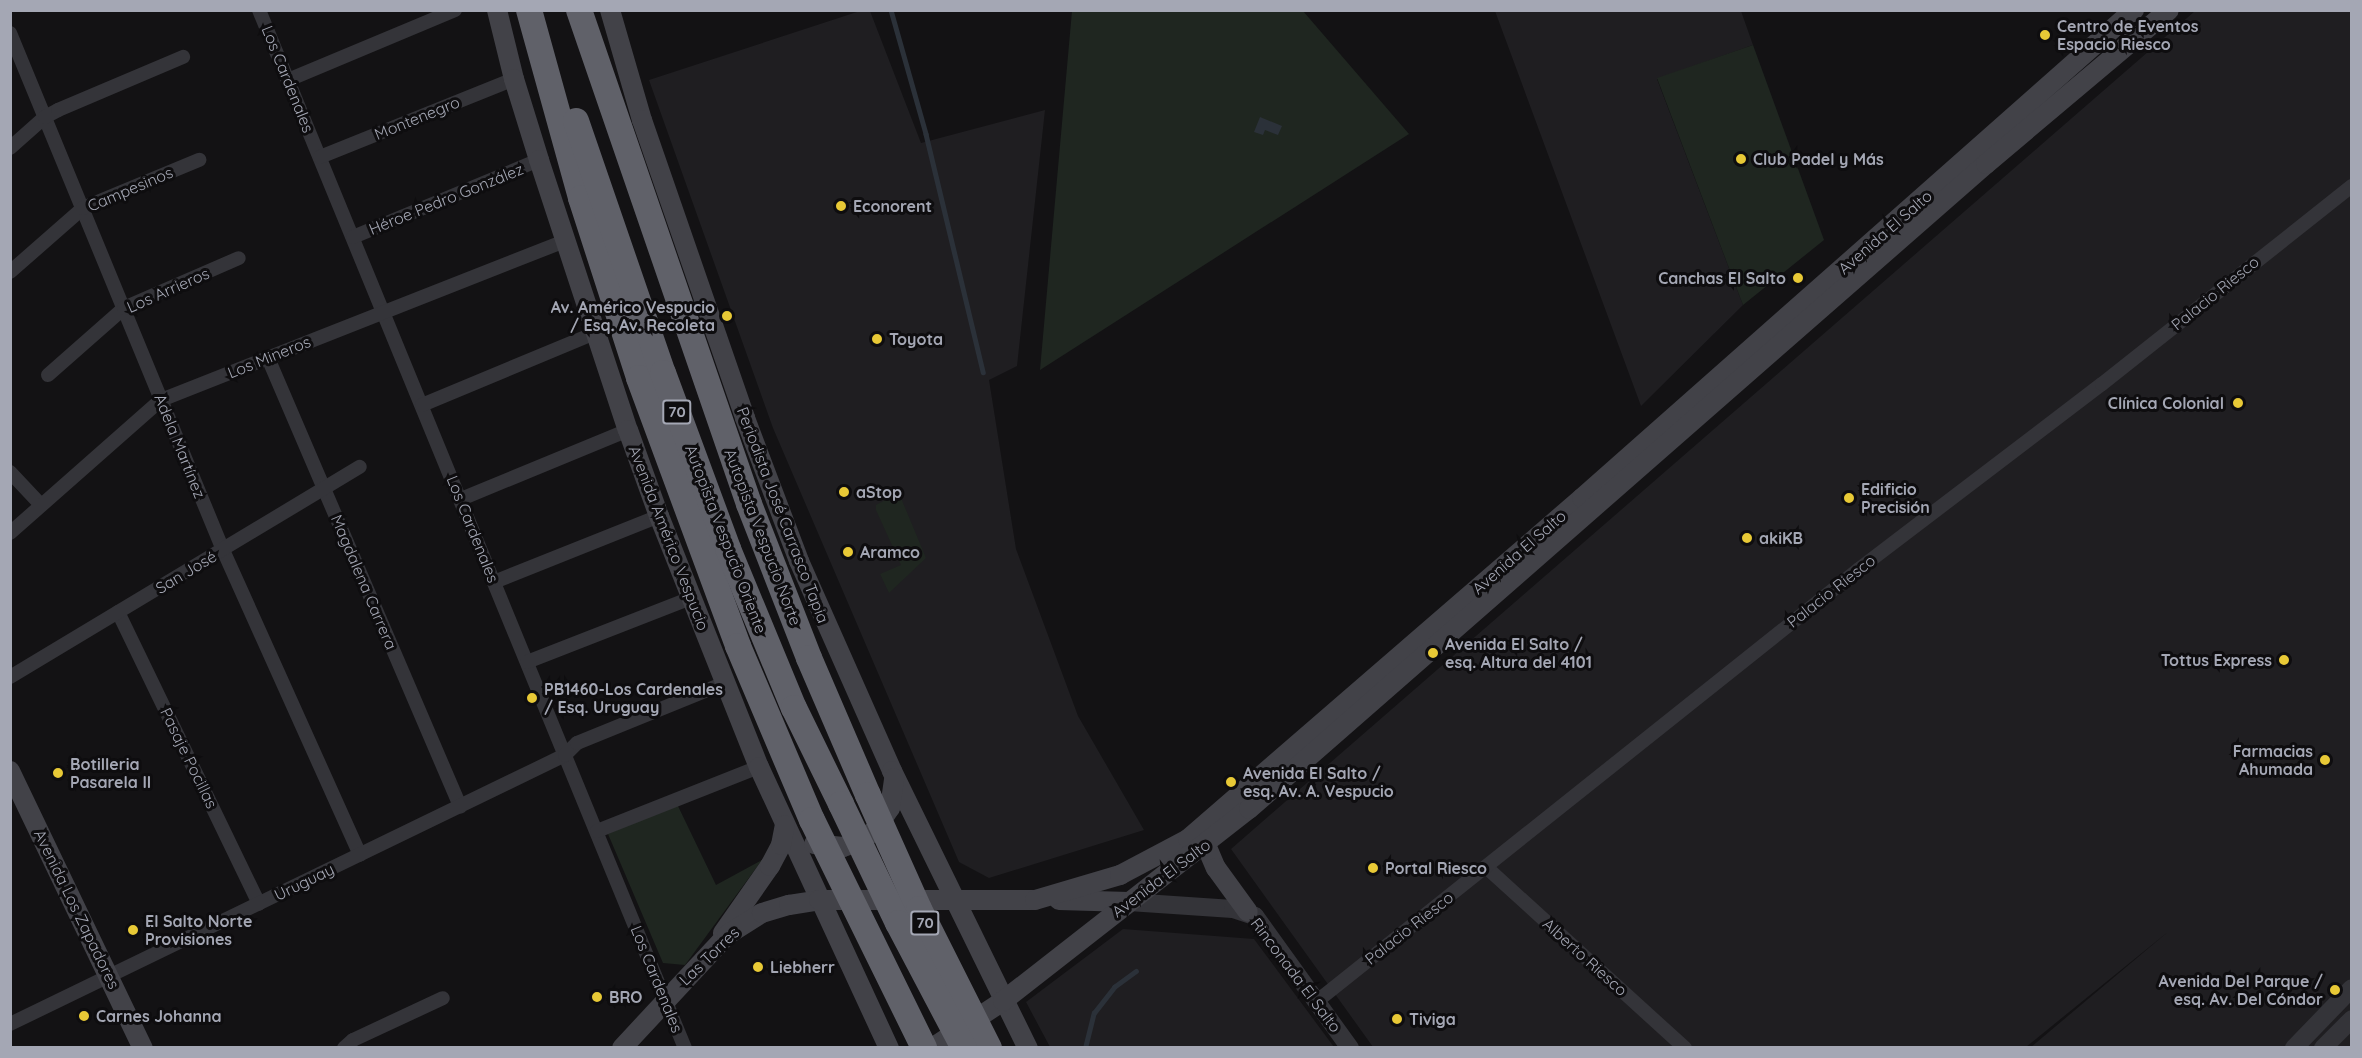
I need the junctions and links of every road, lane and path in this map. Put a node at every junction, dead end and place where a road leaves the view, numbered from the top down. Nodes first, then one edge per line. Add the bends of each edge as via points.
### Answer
1 (259, 10) edge
2 (455, 10) edge
3 (497, 10) edge
4 (529, 10) edge
5 (536, 10) edge
6 (579, 10) edge
7 (610, 10) edge
8 (2134, 10) edge
9 (2169, 10) edge
10 (10, 33) edge
11 (183, 57) dead end
12 (514, 79) junction
13 (288, 80) junction
14 (45, 117) junction
15 (10, 148) edge
16 (320, 158) junction
17 (199, 160) dead end
18 (539, 160) junction
19 (2352, 186) edge
20 (83, 208) junction
21 (352, 237) junction
22 (565, 241) junction
23 (239, 258) dead end
24 (10, 272) edge
25 (124, 308) junction
26 (383, 312) junction
27 (595, 333) junction
28 (268, 358) junction
29 (48, 375) dead end
30 (161, 400) junction
31 (422, 405) junction
32 (628, 430) junction
33 (360, 466) dead end
34 (10, 472) edge
35 (324, 488) junction
36 (460, 500) junction
37 (41, 506) junction
38 (659, 516) junction
39 (10, 533) edge
40 (223, 550) junction
41 (494, 582) junction
42 (691, 598) junction
43 (118, 612) junction
44 (527, 662) junction
45 (10, 677) edge
46 (725, 683) junction
47 (565, 755) junction
48 (759, 767) junction
49 (10, 771) edge
50 (892, 771) junction
51 (460, 807) junction
52 (785, 825) junction
53 (597, 831) junction
54 (1206, 845) junction
55 (360, 855) junction
56 (1486, 867) junction
57 (819, 900) junction
58 (873, 900) junction
59 (1035, 900) junction
60 (955, 902) junction
61 (1129, 902) junction
62 (259, 904) junction
63 (1248, 912) junction
64 (837, 937) junction
65 (717, 945) junction
66 (109, 977) junction
67 (2352, 988) edge
68 (443, 998) dead end
69 (665, 999) junction
70 (1003, 1001) junction
71 (1316, 1002) junction
72 (2352, 1019) edge
73 (10, 1024) edge
74 (143, 1047) edge
75 (344, 1047) edge
76 (622, 1047) edge
77 (685, 1047) edge
78 (889, 1047) edge
79 (924, 1047) edge
80 (932, 1047) edge
81 (964, 1047) edge
82 (989, 1047) edge
83 (1028, 1047) edge
84 (1350, 1047) edge
85 (1685, 1047) edge
86 (2295, 1047) edge
87 (2323, 1047) edge

1 - 13 street, Los Cardenales
2 - 13 street
3 - 12 main road, Avenida Américo Vespucio
4 - 79 highway, bridge via 581,198 639,378 738,646 812,820
5 - 81 highway, Autopista Vespucio Oriente / 70, bridge via 728,549 794,708 898,923
6 - 82 highway, Autopista Vespucio Norte / 70, bridge via 749,504 868,795 919,909
7 - 50 main road, Periodista José Carrasco Tapia via 642,120 753,440 819,611
8 - 59 main road, Avenida El Salto via 1582,498 1188,838 1120,874
9 - 54 main road, Avenida El Salto via 1986,164
10 - 14 street, Adela Martínez
11 - 14 street
12 - 16 street, Montenegro
12 - 18 main road, Avenida Américo Vespucio
13 - 16 street, Los Cardenales
14 - 15 street
14 - 20 street, Adela Martínez
16 - 21 street, Los Cardenales
17 - 20 street, Campesinos
18 - 21 street, Héroe Pedro González
18 - 22 main road, Avenida Américo Vespucio
19 - 56 street, Palacio Riesco via 2109,378 1851,574
20 - 24 street, Campesinos
20 - 25 street, Adela Martínez
21 - 26 street, Los Cardenales
22 - 26 street, Los Mineros
22 - 27 main road, Avenida Américo Vespucio
23 - 25 street, Los Arrieros
25 - 29 street, Los Arrieros
25 - 30 street, Adela Martínez
26 - 28 street, Los Mineros
26 - 31 street, Los Cardenales
27 - 31 street
27 - 32 main road, Avenida Américo Vespucio
28 - 30 street, Los Mineros
28 - 35 street, Magdalena Carrera
30 - 37 street, Los Mineros
30 - 40 street, Adela Martínez
31 - 36 street, Los Cardenales
32 - 36 street
32 - 38 main road, Avenida Américo Vespucio
33 - 35 street, San José
34 - 37 street
35 - 40 street, San José
35 - 51 street, Magdalena Carrera
36 - 41 street, Los Cardenales
37 - 39 street, Los Mineros
38 - 41 street
38 - 42 main road, Avenida Américo Vespucio
40 - 43 street, San José
40 - 55 street, Adela Martínez
41 - 44 street, Los Cardenales
42 - 44 street
42 - 46 main road, Avenida Américo Vespucio
43 - 45 street, San José
43 - 62 street, Pasaje Pocillas
44 - 47 street, Los Cardenales
46 - 47 street, Uruguay via 577,743
46 - 48 main road, Avenida Américo Vespucio
47 - 51 street, Uruguay
47 - 53 street, Los Cardenales
48 - 52 main road, Avenida Américo Vespucio
48 - 53 street
49 - 66 main road, Avenida Los Zapadores
50 - 52 main road via 894,790 890,808 881,824 860,841 843,847 815,845
50 - 60 main road, Periodista José Carrasco Tapia
51 - 55 street, Uruguay
52 - 57 main road, Avenida Américo Vespucio
52 - 65 main road via 781,845 770,866
53 - 69 street, Los Cardenales
54 - 61 main road, Avenida El Salto
54 - 63 main road via 1216,868
55 - 62 street, Uruguay
56 - 71 street, Palacio Riesco
56 - 85 street, Alberto Riesco
57 - 58 main road, Avenida El Salto
57 - 64 main road, Avenida Américo Vespucio
57 - 65 main road, Las Torres via 762,914
58 - 60 main road, Avenida El Salto
58 - 64 main road via 850,907 842,915
59 - 60 main road, Avenida El Salto
59 - 61 main road
60 - 70 main road, Periodista José Carrasco Tapia
61 - 63 street, Rinconada El Salto
61 - 70 main road, Avenida El Salto
62 - 66 street, Uruguay
63 - 71 street, Rinconada El Salto
64 - 78 main road, Avenida Américo Vespucio
65 - 69 main road, Las Torres
66 - 73 street, Uruguay
66 - 74 main road, Avenida Los Zapadores
67 - 86 street
68 - 75 street
69 - 76 main road, Las Torres
69 - 77 street, Los Cardenales
70 - 80 main road, Avenida El Salto
70 - 83 main road
71 - 84 street, Rinconada El Salto
72 - 87 street

